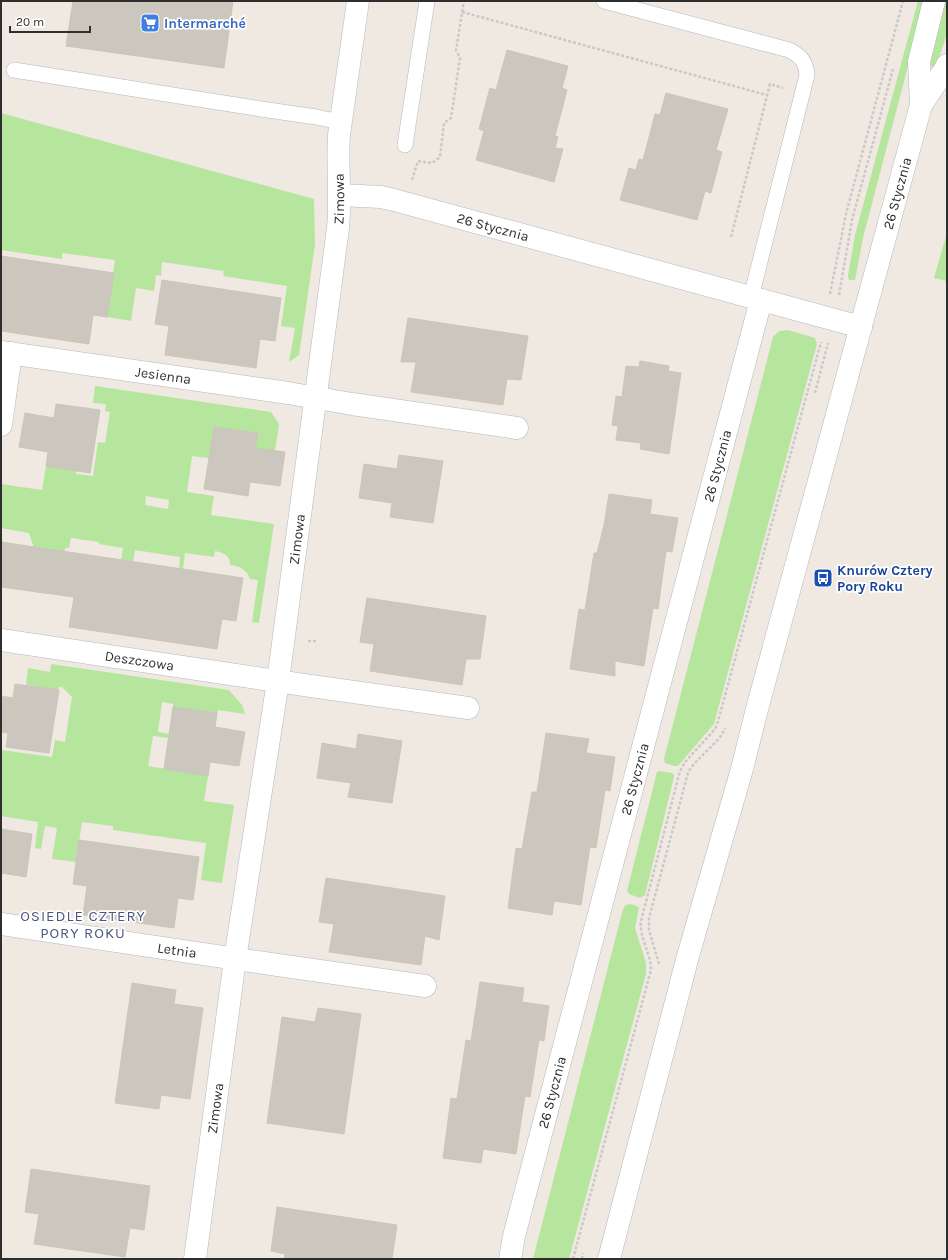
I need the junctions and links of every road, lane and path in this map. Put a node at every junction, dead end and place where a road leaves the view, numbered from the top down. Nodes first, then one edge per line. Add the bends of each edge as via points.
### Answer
1 (358, 1) edge
2 (427, 1) edge
3 (464, 1) edge
4 (604, 1) edge
5 (903, 1) edge
6 (934, 1) edge
7 (462, 12) junction
8 (895, 62) dead end
9 (947, 65) edge
10 (14, 70) dead end
11 (802, 93) junction
12 (767, 95) junction
13 (921, 105) junction
14 (341, 122) junction
15 (405, 146) dead end
16 (411, 184) dead end
17 (340, 195) junction
18 (731, 237) dead end
19 (756, 299) junction
20 (830, 319) junction
21 (861, 327) junction
22 (6, 353) edge
23 (814, 397) dead end
24 (316, 398) junction
25 (1, 425) edge
26 (517, 428) dead end
27 (1, 640) edge
28 (278, 681) junction
29 (468, 708) dead end
30 (725, 726) dead end
31 (1, 924) edge
32 (235, 959) junction
33 (659, 966) dead end
34 (425, 986) dead end
35 (584, 1251) dead end
36 (195, 1259) edge
37 (510, 1259) edge
38 (573, 1259) edge
39 (582, 1259) edge
40 (609, 1259) edge

1 - 14 street, Zimowa
2 - 15 lane
3 - 7 path
4 - 11 lane via 789,50 804,60 806,66 807,75
5 - 20 path via 846,214
6 - 13 street, 26 Stycznia via 919,62
7 - 12 path
7 - 16 path via 456,50 460,58 451,118 444,123 440,157 432,163 418,161
8 - 20 path via 852,220
9 - 13 street, 26 Stycznia
10 - 14 lane
11 - 12 path via 770,84
11 - 19 lane
12 - 18 path
13 - 21 street, 26 Stycznia
14 - 17 street, Zimowa
17 - 19 street, 26 Stycznia via 381,197
17 - 24 street, Zimowa
19 - 20 street, 26 Stycznia
19 - 37 street, 26 Stycznia
20 - 21 street, 26 Stycznia
20 - 23 path
20 - 38 path via 717,725 683,766 663,836 640,931 651,970
21 - 40 street, 26 Stycznia via 742,769 688,956
22 - 24 street, Jesienna
22 - 25 street, Jesienna
24 - 26 street
24 - 28 street, Zimowa
27 - 28 street, Deszczowa
28 - 29 street
28 - 32 street, Zimowa
30 - 33 path via 720,736 690,769 678,809 649,918 649,930
31 - 32 street, Letnia
32 - 34 street
32 - 36 street, Zimowa
35 - 39 path

